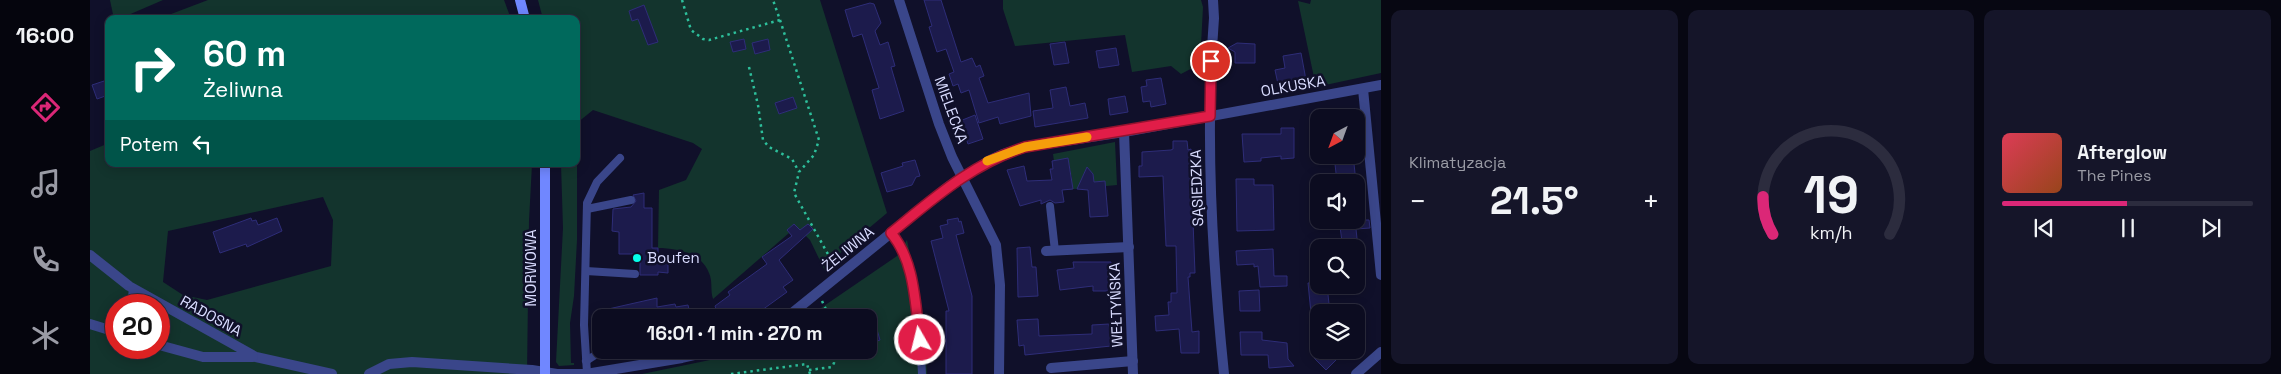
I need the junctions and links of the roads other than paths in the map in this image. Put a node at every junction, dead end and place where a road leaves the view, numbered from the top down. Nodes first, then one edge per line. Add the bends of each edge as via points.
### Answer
1 (520, 0) edge
2 (899, 0) edge
3 (1213, 0) edge
4 (524, 15) edge
5 (1381, 85) edge
6 (1363, 88) junction
7 (1210, 116) junction
8 (1124, 132) junction
9 (620, 158) dead end
10 (545, 167) edge
11 (962, 176) junction
12 (631, 200) dead end
13 (587, 206) junction
14 (1050, 206) dead end
15 (891, 233) junction
16 (1128, 247) junction
17 (1051, 251) joint
18 (90, 255) edge
19 (586, 270) junction
20 (634, 274) dead end
21 (1381, 276) edge
22 (133, 288) junction
23 (132, 294) edge
24 (797, 309) edge
25 (90, 324) edge
26 (105, 328) edge
27 (170, 347) edge
28 (1381, 352) edge
29 (592, 357) edge
30 (256, 358) junction
31 (673, 359) edge
32 (586, 361) junction
33 (1133, 361) junction
34 (1050, 368) dead end
35 (545, 373) edge
36 (587, 373) edge
37 (332, 374) edge
38 (369, 374) edge
39 (922, 374) edge
40 (998, 374) edge
41 (1133, 374) edge
42 (1224, 374) edge
43 (1356, 374) edge

1 - 4 main road
2 - 11 street, MIELECKA via 939,124
3 - 7 street, SĄSIEDZKA
5 - 6 street, OLKUSKA
6 - 7 street, OLKUSKA
6 - 21 street
7 - 8 street, ŻELIWNA
7 - 42 street, SĄSIEDZKA via 1218,311
8 - 11 street, ŻELIWNA via 1025,147 990,160
8 - 16 street, WEŁTYŃSKA
9 - 13 lane via 597,182
10 - 35 main road, MORWOWA
11 - 15 street, ŻELIWNA
11 - 40 street, MIELECKA via 992,235 998,254
12 - 13 lane
13 - 19 lane
14 - 17 lane
15 - 24 street, ŻELIWNA
15 - 39 lane via 909,268
16 - 17 street, WEŁTYŃSKA
16 - 33 street, WEŁTYŃSKA
18 - 22 street, RADOSNA
19 - 20 lane
19 - 32 lane
22 - 23 lane
22 - 30 street, RADOSNA
25 - 26 street
27 - 30 street via 203,356
28 - 43 street
29 - 32 lane
30 - 37 street, RADOSNA
31 - 36 street
32 - 36 lane
33 - 34 street, WEŁTYŃSKA
33 - 41 street, WEŁTYŃSKA
35 - 36 street
35 - 38 street via 412,362 389,364

